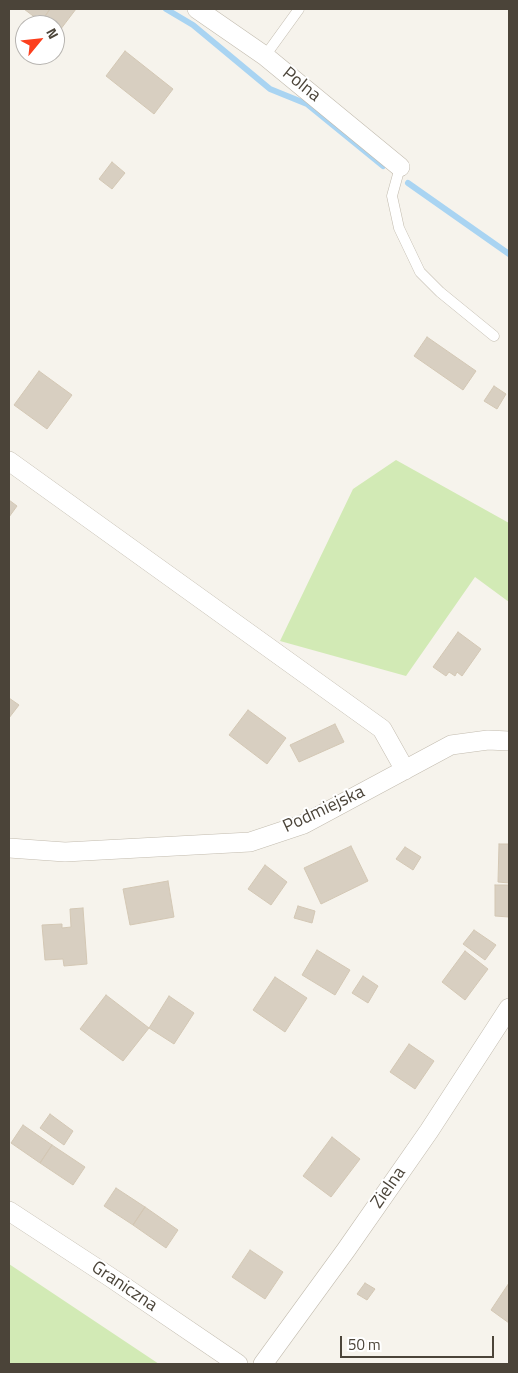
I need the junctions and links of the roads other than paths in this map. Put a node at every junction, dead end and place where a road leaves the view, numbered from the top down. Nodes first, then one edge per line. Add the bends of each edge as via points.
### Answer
1 (197, 9) edge
2 (300, 9) edge
3 (266, 56) junction
4 (400, 166) joint
5 (494, 336) dead end
6 (9, 461) edge
7 (509, 740) edge
8 (405, 770) junction
9 (9, 848) edge
10 (509, 1008) edge
11 (9, 1211) edge
12 (238, 1364) edge
13 (263, 1364) edge

1 - 3 street, Polna
2 - 3 lane
3 - 4 street, Polna
4 - 5 lane via 392,196 398,228 420,272
6 - 8 street via 382,730
7 - 8 street, Podmiejska via 451,745
8 - 9 street, Podmiejska via 304,824 250,842 65,852
10 - 13 street, Zielna via 425,1136
11 - 12 street, Graniczna

